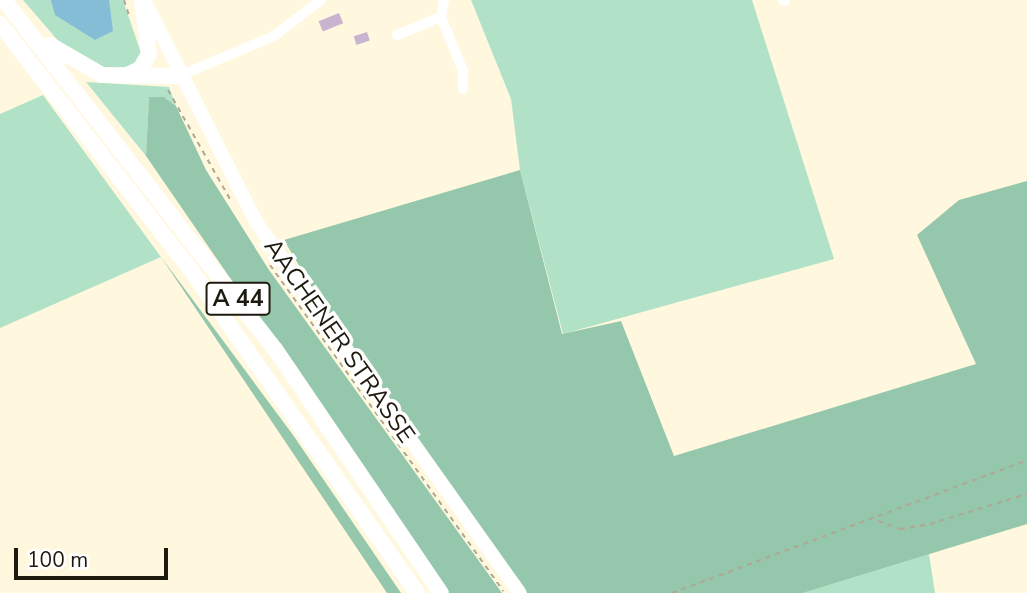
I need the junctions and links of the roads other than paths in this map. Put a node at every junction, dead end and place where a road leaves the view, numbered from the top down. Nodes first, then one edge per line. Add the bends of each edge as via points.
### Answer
1 (4, 0) edge
2 (143, 0) edge
3 (321, 0) edge
4 (444, 0) edge
5 (19, 17) junction
6 (442, 17) junction
7 (0, 24) edge
8 (397, 35) dead end
9 (179, 76) junction
10 (123, 77) junction
11 (463, 89) dead end
12 (417, 593) edge
13 (441, 593) edge
14 (520, 593) edge

1 - 5 highway, A 44
2 - 9 main road, AACHENER STRASSE
2 - 10 highway via 149,54 140,69
3 - 9 lane via 275,36
4 - 6 lane
5 - 10 highway via 77,66
5 - 13 highway, A 44 via 275,349
6 - 8 lane
6 - 11 lane via 463,71
7 - 12 highway, A 44 via 193,273
9 - 10 highway
9 - 14 main road, AACHENER STRASSE via 256,222

